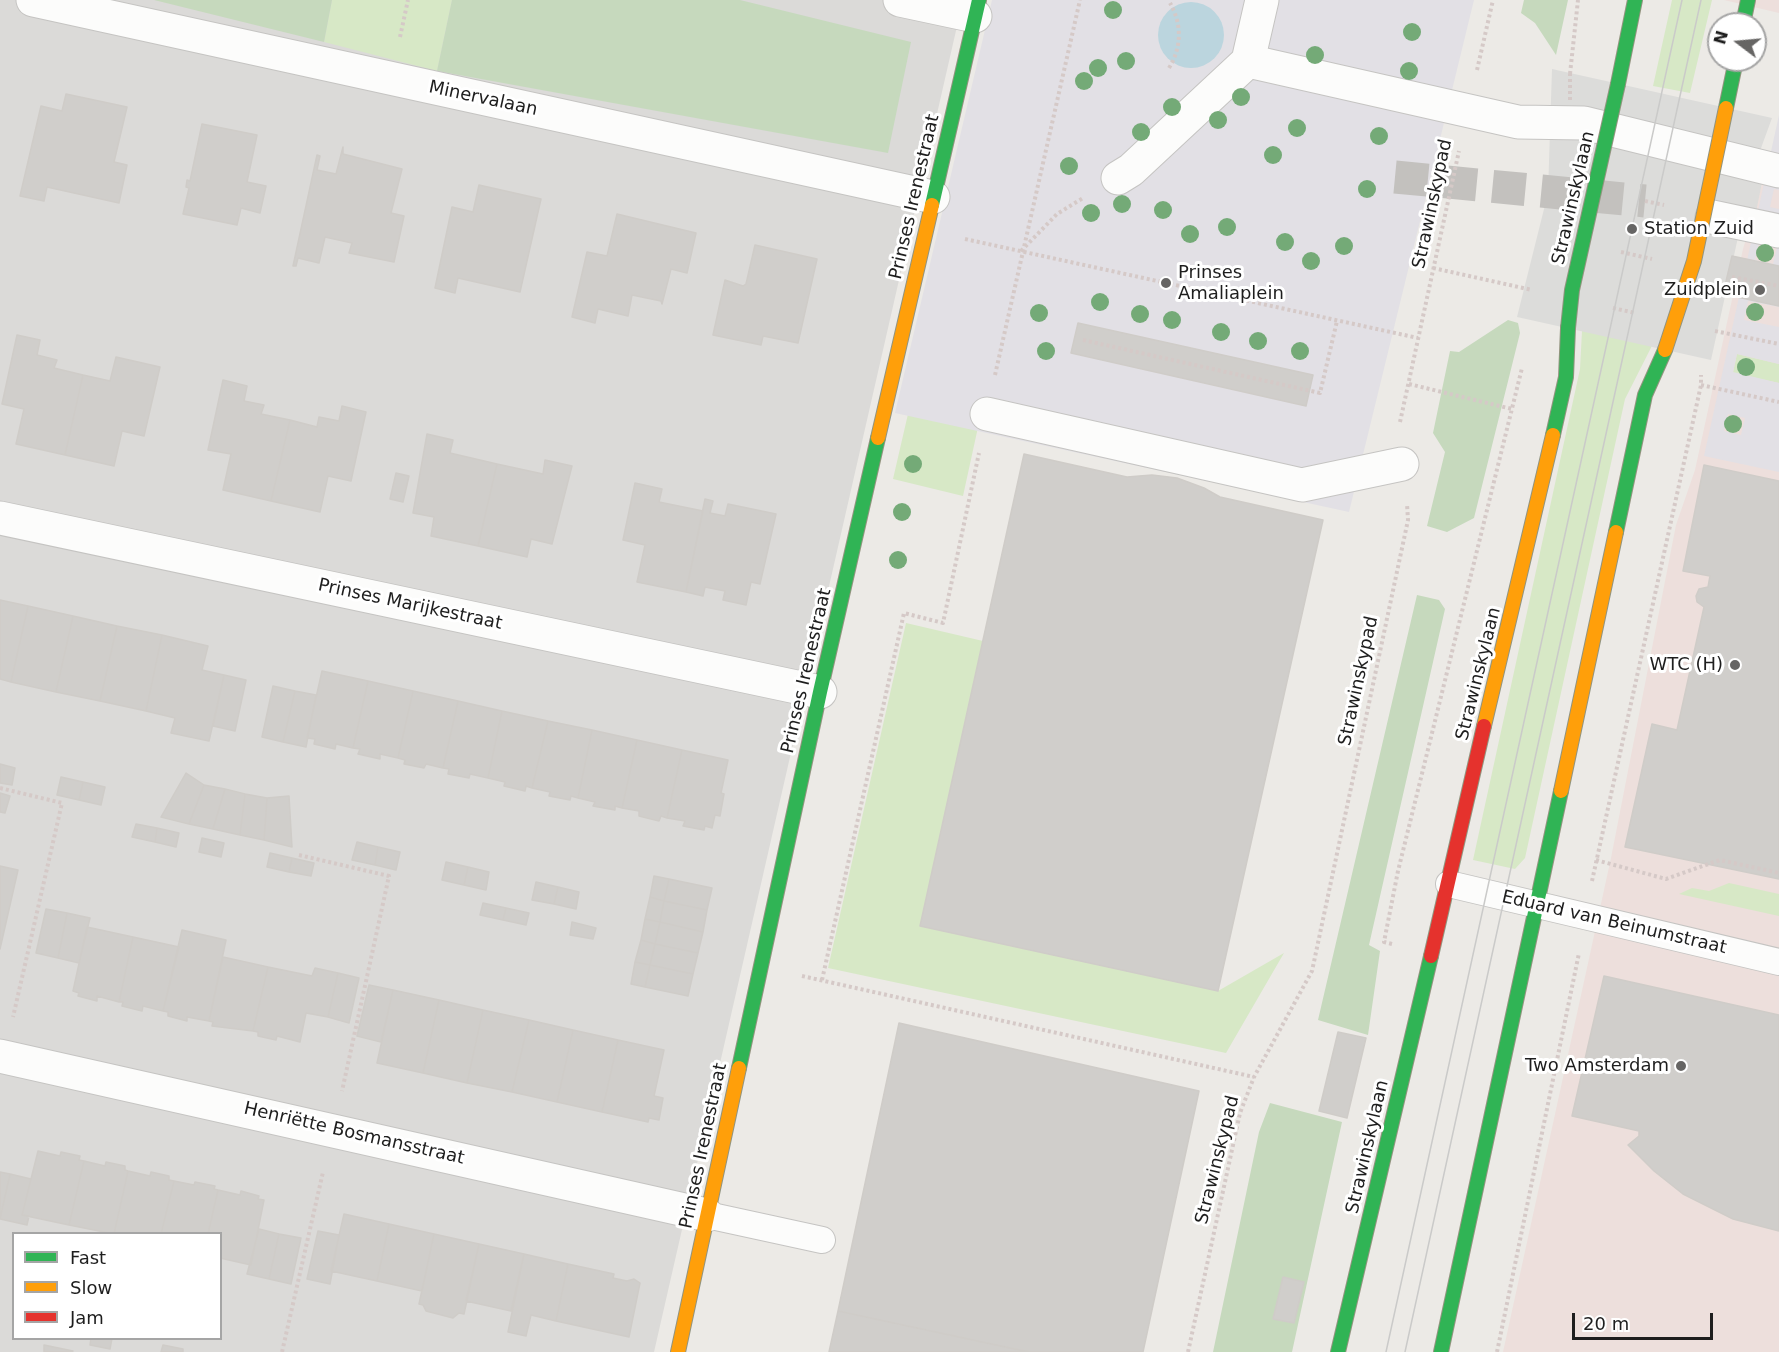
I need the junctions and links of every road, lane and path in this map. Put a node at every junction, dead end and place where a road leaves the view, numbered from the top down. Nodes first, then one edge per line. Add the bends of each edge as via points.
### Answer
1 (33, 0) edge
2 (900, 0) edge
3 (1080, 0) edge
4 (1262, 0) edge
5 (1493, 0) edge
6 (1578, 0) edge
7 (1635, 0) edge
8 (1170, 3) dead end
9 (977, 8) edge
10 (1248, 62) junction
11 (1169, 68) dead end
12 (1734, 72) edge
13 (1570, 74) dead end
14 (1468, 111) junction
15 (1778, 167) edge
16 (1118, 178) joint
17 (933, 197) junction
18 (1712, 217) dead end
19 (926, 230) junction
20 (1779, 231) edge
21 (1582, 244) junction
22 (1021, 251) junction
23 (1693, 268) junction
24 (1779, 286) edge
25 (1337, 321) junction
26 (1418, 338) junction
27 (1083, 340) dead end
28 (1522, 366) dead end
29 (1700, 367) dead end
30 (1409, 384) junction
31 (1701, 385) junction
32 (1779, 402) edge
33 (1512, 409) junction
34 (987, 414) junction
35 (1402, 464) junction
36 (0, 518) edge
37 (820, 692) junction
38 (0, 788) edge
39 (299, 855) dead end
40 (1596, 861) junction
41 (1779, 873) edge
42 (1449, 884) junction
43 (1535, 904) junction
44 (1586, 916) junction
45 (1384, 942) dead end
46 (1779, 962) edge
47 (760, 967) junction
48 (822, 980) junction
49 (2, 1056) edge
50 (1254, 1077) junction
51 (333, 1129) junction
52 (707, 1215) junction
53 (822, 1240) dead end
54 (282, 1352) edge
55 (678, 1352) edge
56 (1188, 1352) edge
57 (1338, 1352) edge
58 (1441, 1352) edge
59 (1497, 1352) edge

1 - 17 street, Minervalaan
2 - 9 street
3 - 22 path
4 - 10 street
5 - 14 path, Strawinskypad
6 - 13 path
7 - 21 street, Strawinskylaan, bridge
8 - 11 path via 1177,13 1179,35
9 - 17 street, Prinses Irenestraat
10 - 14 street
10 - 16 street
12 - 23 street, bridge
14 - 15 street via 1518,122 1584,123 1728,159
14 - 26 path, Strawinskypad
16 - 22 path via 1058,213
17 - 19 street, Prinses Irenestraat
18 - 20 street
19 - 22 path
19 - 37 street, Prinses Irenestraat
21 - 23 path
21 - 42 street, Strawinskylaan, bridge via 1572,290 1566,377
22 - 25 path
22 - 34 path
23 - 24 path
23 - 43 street, bridge via 1680,314 1645,395
25 - 26 path
25 - 27 path via 1320,393
26 - 30 path, Strawinskypad
28 - 33 path
29 - 31 path
30 - 33 path
30 - 35 path, Strawinskypad via 1400,424
31 - 32 path
31 - 40 path
33 - 45 path
34 - 35 street via 1302,485
34 - 48 path via 943,623 904,613
35 - 50 path, Strawinskypad via 1408,520 1312,971
36 - 37 street, Prinses Marijkestraat
37 - 47 street, Prinses Irenestraat
38 - 49 path via 62,803
39 - 51 path via 389,876
40 - 41 path via 1666,879 1720,860
40 - 44 path
42 - 43 lane, Eduard van Beinumstraat
42 - 57 street, Strawinskylaan
43 - 44 lane, Eduard van Beinumstraat
43 - 58 street
44 - 46 lane, Eduard van Beinumstraat
44 - 59 path
47 - 48 path
47 - 52 street, Prinses Irenestraat
48 - 50 path
49 - 51 street, Henriëtte Bosmansstraat
50 - 56 path, Strawinskypad via 1240,1113
51 - 52 street, Henriëtte Bosmansstraat
51 - 54 path
52 - 53 lane
52 - 55 street, Prinses Irenestraat

